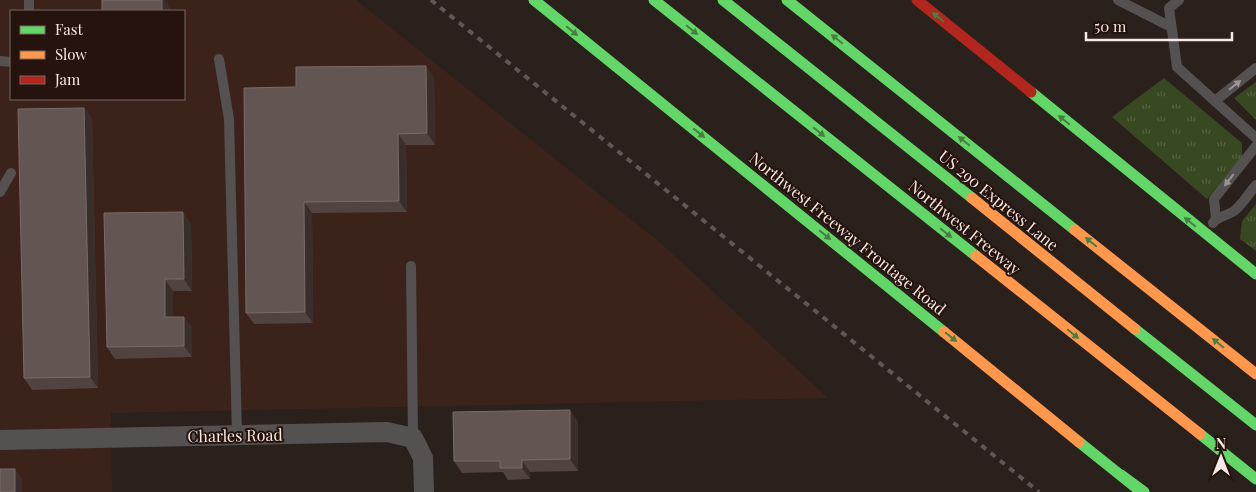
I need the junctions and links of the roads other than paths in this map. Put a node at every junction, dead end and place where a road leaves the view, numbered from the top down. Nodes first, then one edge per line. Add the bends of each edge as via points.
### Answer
1 (534, 0) edge
2 (654, 0) edge
3 (722, 0) edge
4 (787, 0) edge
5 (917, 0) edge
6 (1179, 0) edge
7 (1124, 2) edge
8 (1171, 27) junction
9 (219, 59) dead end
10 (1256, 68) edge
11 (1215, 101) junction
12 (1256, 138) edge
13 (1256, 146) edge
14 (11, 173) dead end
15 (1256, 185) edge
16 (0, 192) edge
17 (1216, 219) junction
18 (1205, 234) junction
19 (410, 266) dead end
20 (1256, 274) edge
21 (1256, 374) edge
22 (1256, 426) edge
23 (237, 435) junction
24 (412, 438) junction
25 (0, 440) edge
26 (1256, 480) edge
27 (424, 492) edge
28 (1143, 492) edge

1 -> 28 main road, Northwest Freeway Frontage Road
2 -> 26 main road, Northwest Freeway
3 - 22 main road, US 290 Express Lane
21 -> 4 main road
18 -> 5 main road
6 - 8 lane via 1169,8
7 - 8 lane
8 - 11 lane via 1177,67
9 - 23 lane via 229,119
11 -> 10 lane
11 - 12 lane
13 -> 17 lane via 1214,200
14 - 16 lane
15 - 17 lane via 1237,209
17 - 18 lane
18 - 20 main road
19 - 24 lane
23 - 24 street, Charles Road via 387,432
23 - 25 street, Charles Road
24 - 27 street via 423,458

